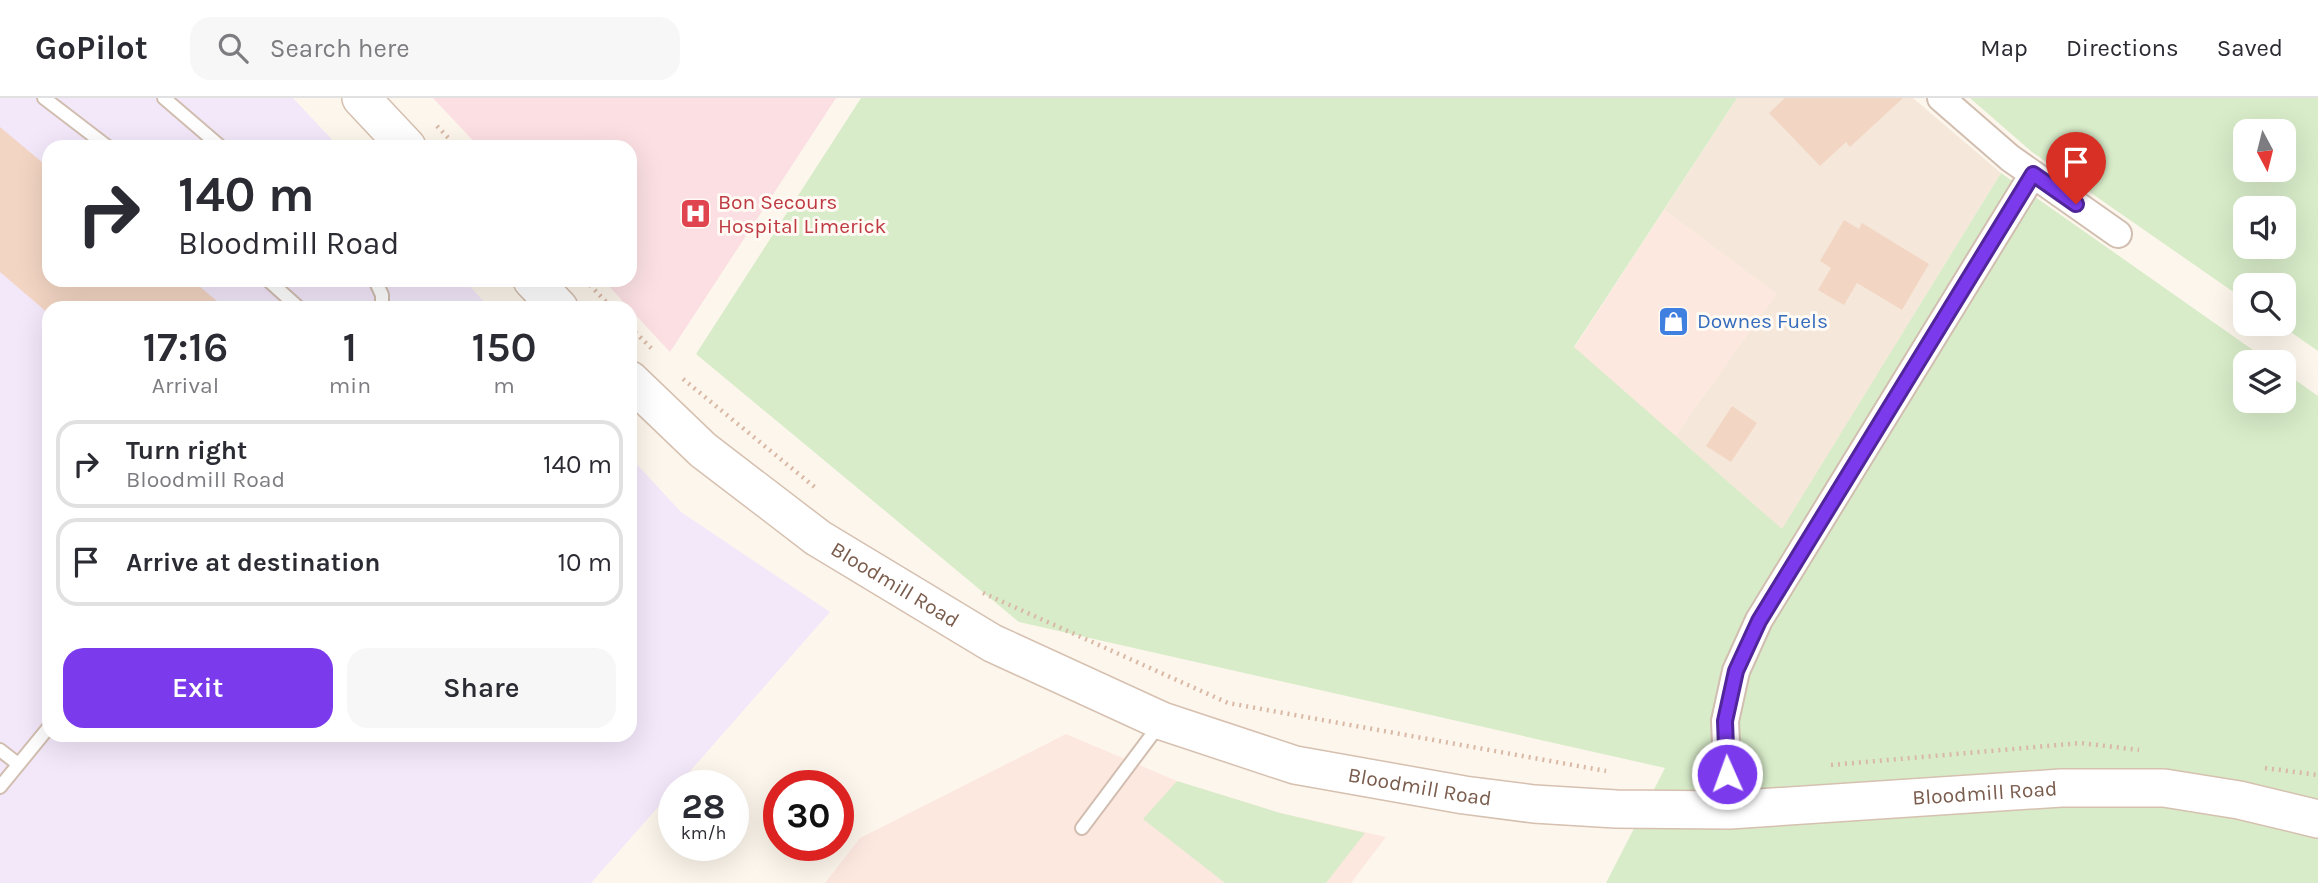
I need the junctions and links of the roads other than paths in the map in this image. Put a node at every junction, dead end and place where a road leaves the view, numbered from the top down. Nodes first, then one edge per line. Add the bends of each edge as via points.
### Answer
1 (44, 98) edge
2 (164, 98) edge
3 (361, 98) edge
4 (1941, 98) edge
5 (99, 140) edge
6 (212, 140) edge
7 (400, 140) edge
8 (2033, 174) junction
9 (2118, 234) dead end
10 (276, 287) edge
11 (539, 287) edge
12 (291, 301) edge
13 (552, 301) edge
14 (637, 387) edge
15 (1162, 721) junction
16 (42, 735) edge
17 (0, 750) edge
18 (18, 764) junction
19 (0, 786) edge
20 (1729, 810) junction
21 (2318, 820) edge
22 (1082, 828) dead end

1 - 5 lane
2 - 6 lane
3 - 7 street
4 - 8 street
8 - 9 street
8 - 20 street via 1759,621 1736,671 1725,721
10 - 12 lane
11 - 13 street
14 - 15 street, Bloodmill Road via 703,450 818,538 992,643
15 - 20 street, Bloodmill Road via 1295,765 1464,795 1616,809
15 - 22 lane
16 - 18 lane
17 - 18 lane
18 - 19 lane
20 - 21 street, Bloodmill Road via 2061,788 2164,788 2239,800

